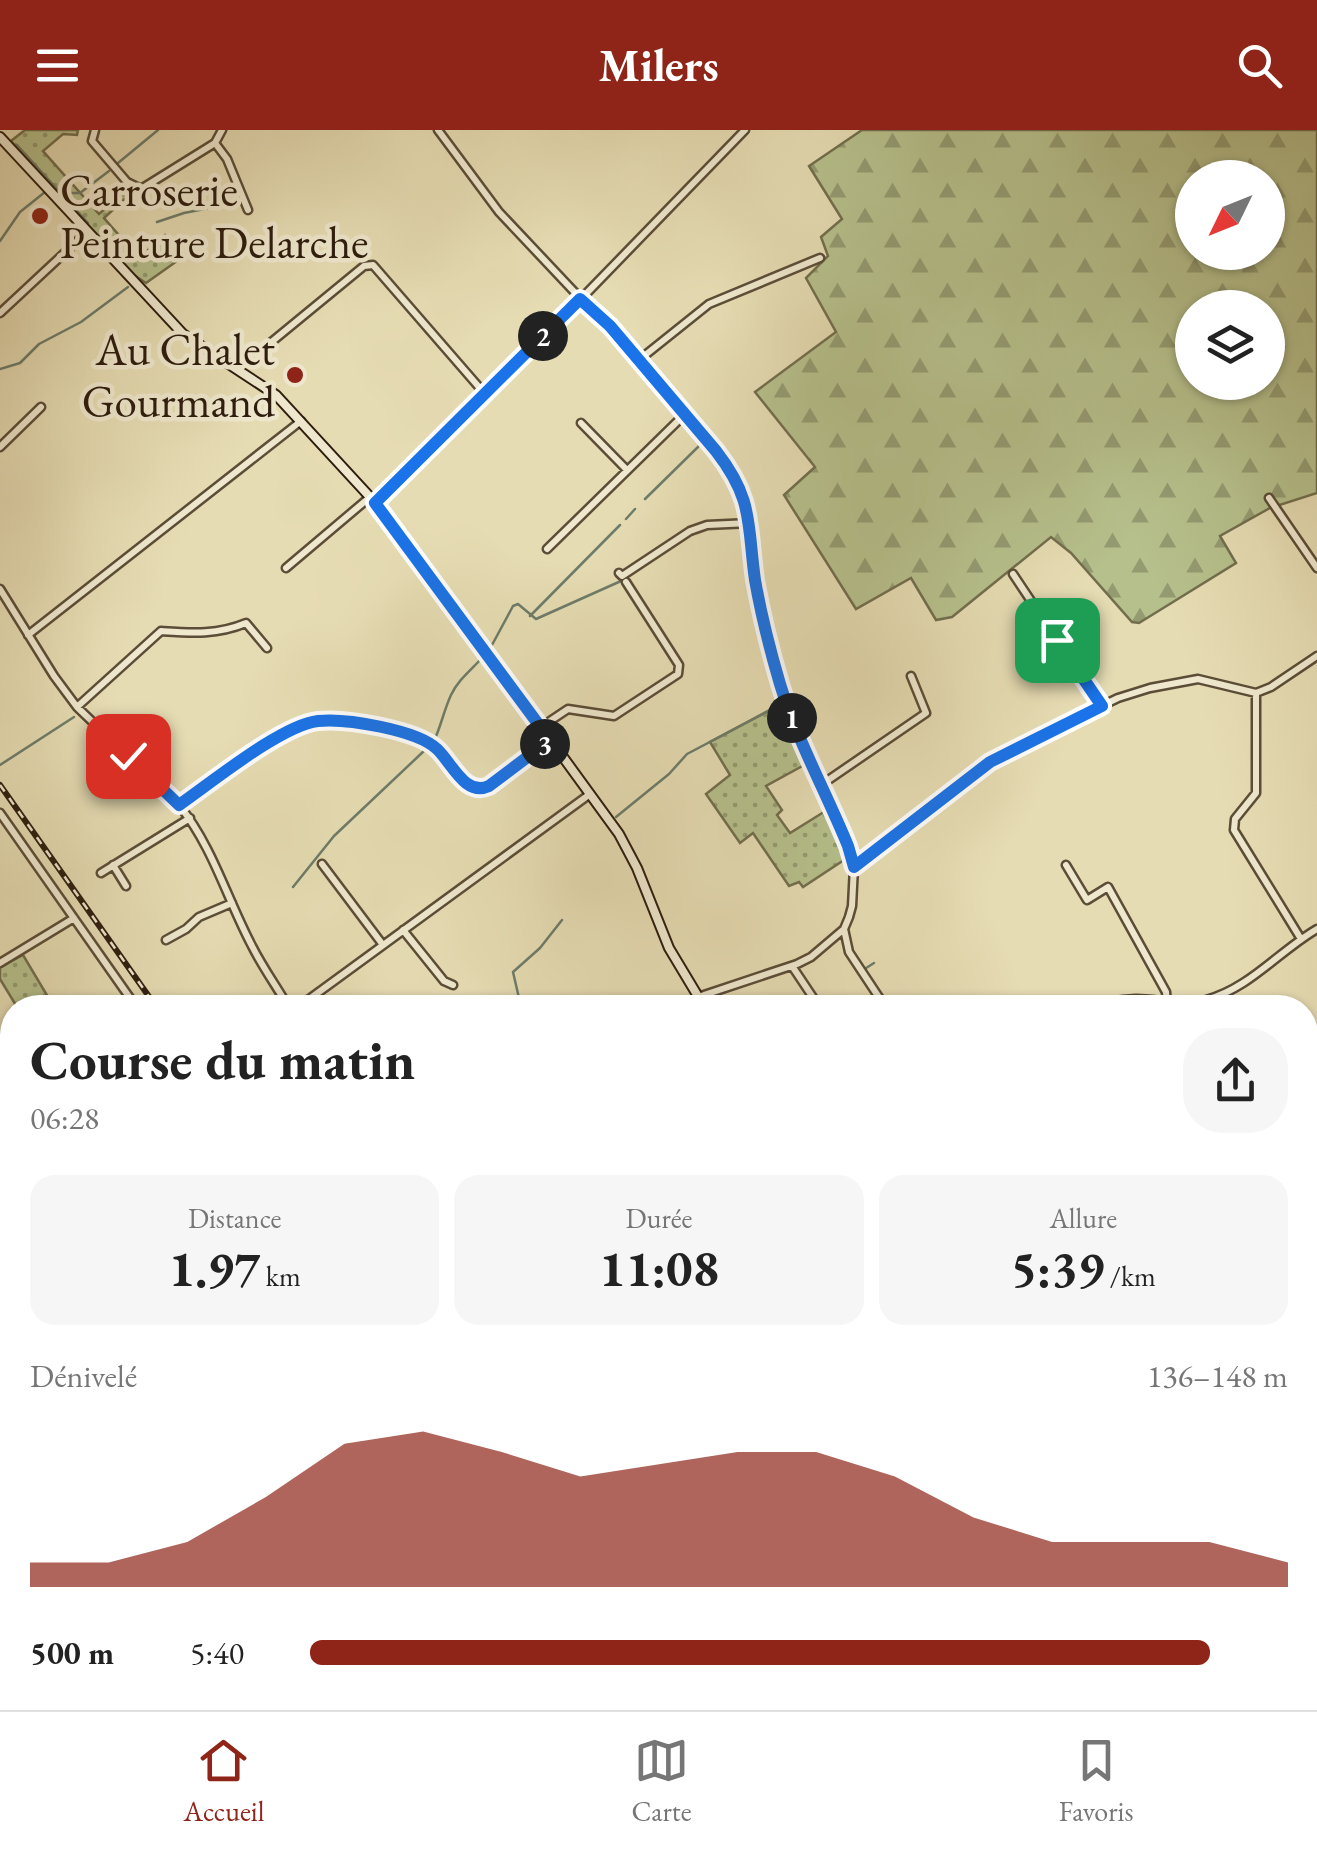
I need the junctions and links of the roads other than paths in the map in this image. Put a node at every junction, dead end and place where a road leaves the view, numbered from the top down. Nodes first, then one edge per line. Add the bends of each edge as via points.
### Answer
1 (95, 130) edge
2 (222, 130) edge
3 (438, 130) edge
4 (745, 130) edge
5 (0, 137) edge
6 (215, 144) junction
7 (246, 203) dead end
8 (87, 232) junction
9 (820, 258) dead end
10 (580, 299) junction
11 (0, 312) edge
12 (269, 344) dead end
13 (640, 360) junction
14 (485, 394) junction
15 (41, 407) dead end
16 (684, 416) junction
17 (301, 421) junction
18 (581, 423) dead end
19 (0, 447) edge
20 (626, 470) junction
21 (1269, 498) dead end
22 (372, 500) junction
23 (750, 522) junction
24 (546, 550) dead end
25 (286, 568) dead end
26 (1317, 568) edge
27 (619, 574) dead end
28 (1012, 574) dead end
29 (626, 582) dead end
30 (0, 590) edge
31 (28, 635) junction
32 (267, 648) dead end
33 (1317, 656) edge
34 (910, 676) dead end
35 (1256, 693) junction
36 (1102, 706) junction
37 (77, 707) junction
38 (541, 727) junction
39 (550, 740) junction
40 (821, 785) junction
41 (590, 794) junction
42 (179, 805) junction
43 (0, 813) edge
44 (190, 818) junction
45 (322, 864) dead end
46 (114, 866) junction
47 (1066, 866) dead end
48 (854, 867) junction
49 (100, 873) dead end
50 (126, 886) dead end
51 (232, 903) junction
52 (74, 918) junction
53 (1317, 928) edge
54 (844, 929) junction
55 (403, 930) junction
56 (1301, 939) junction
57 (166, 940) dead end
58 (383, 945) junction
59 (0, 963) edge
60 (792, 966) junction
61 (453, 985) dead end
62 (128, 995) edge
63 (282, 995) edge
64 (316, 995) edge
65 (697, 995) edge
66 (701, 995) edge
67 (811, 995) edge
68 (877, 995) edge
69 (1166, 995) edge
70 (1219, 995) edge

1 - 6 street via 92,141 141,189
2 - 6 street
3 - 10 street via 499,212
4 - 10 street
5 - 8 main road
6 - 7 street
8 - 11 street
8 - 17 main road via 182,334 271,390
9 - 13 street via 709,304
10 - 13 street
10 - 14 street
12 - 14 street via 373,265
13 - 16 street
14 - 22 street
15 - 19 street
16 - 20 street
16 - 23 street via 731,470
17 - 22 main road
17 - 31 street
18 - 20 street
20 - 24 street
21 - 26 street
22 - 25 street
22 - 38 main road
23 - 27 street via 690,531
23 - 40 street via 756,584 780,685
28 - 36 street
29 - 38 street via 679,665 678,674 614,716 568,709
30 - 31 street
31 - 37 street
32 - 37 street via 246,624 206,634 161,631
33 - 35 street
34 - 40 street via 926,712
35 - 36 street via 1188,679
35 - 56 street via 1256,792 1234,830
36 - 48 street via 990,762
37 - 42 street
38 - 39 main road
39 - 41 main road
39 - 42 street via 480,790 412,734 319,720 291,728
40 - 48 street
41 - 55 street
41 - 65 main road via 632,857 669,948
42 - 44 street
43 - 52 street
44 - 46 street
44 - 51 street
45 - 58 street
46 - 49 street
46 - 50 street
47 - 69 street via 1087,900 1108,887
48 - 54 street
51 - 57 street
51 - 63 street
52 - 59 street
52 - 62 street
53 - 56 street
54 - 60 street
54 - 68 street via 849,952
55 - 58 street
55 - 61 street
56 - 70 street
58 - 64 street
60 - 66 street
60 - 67 street

